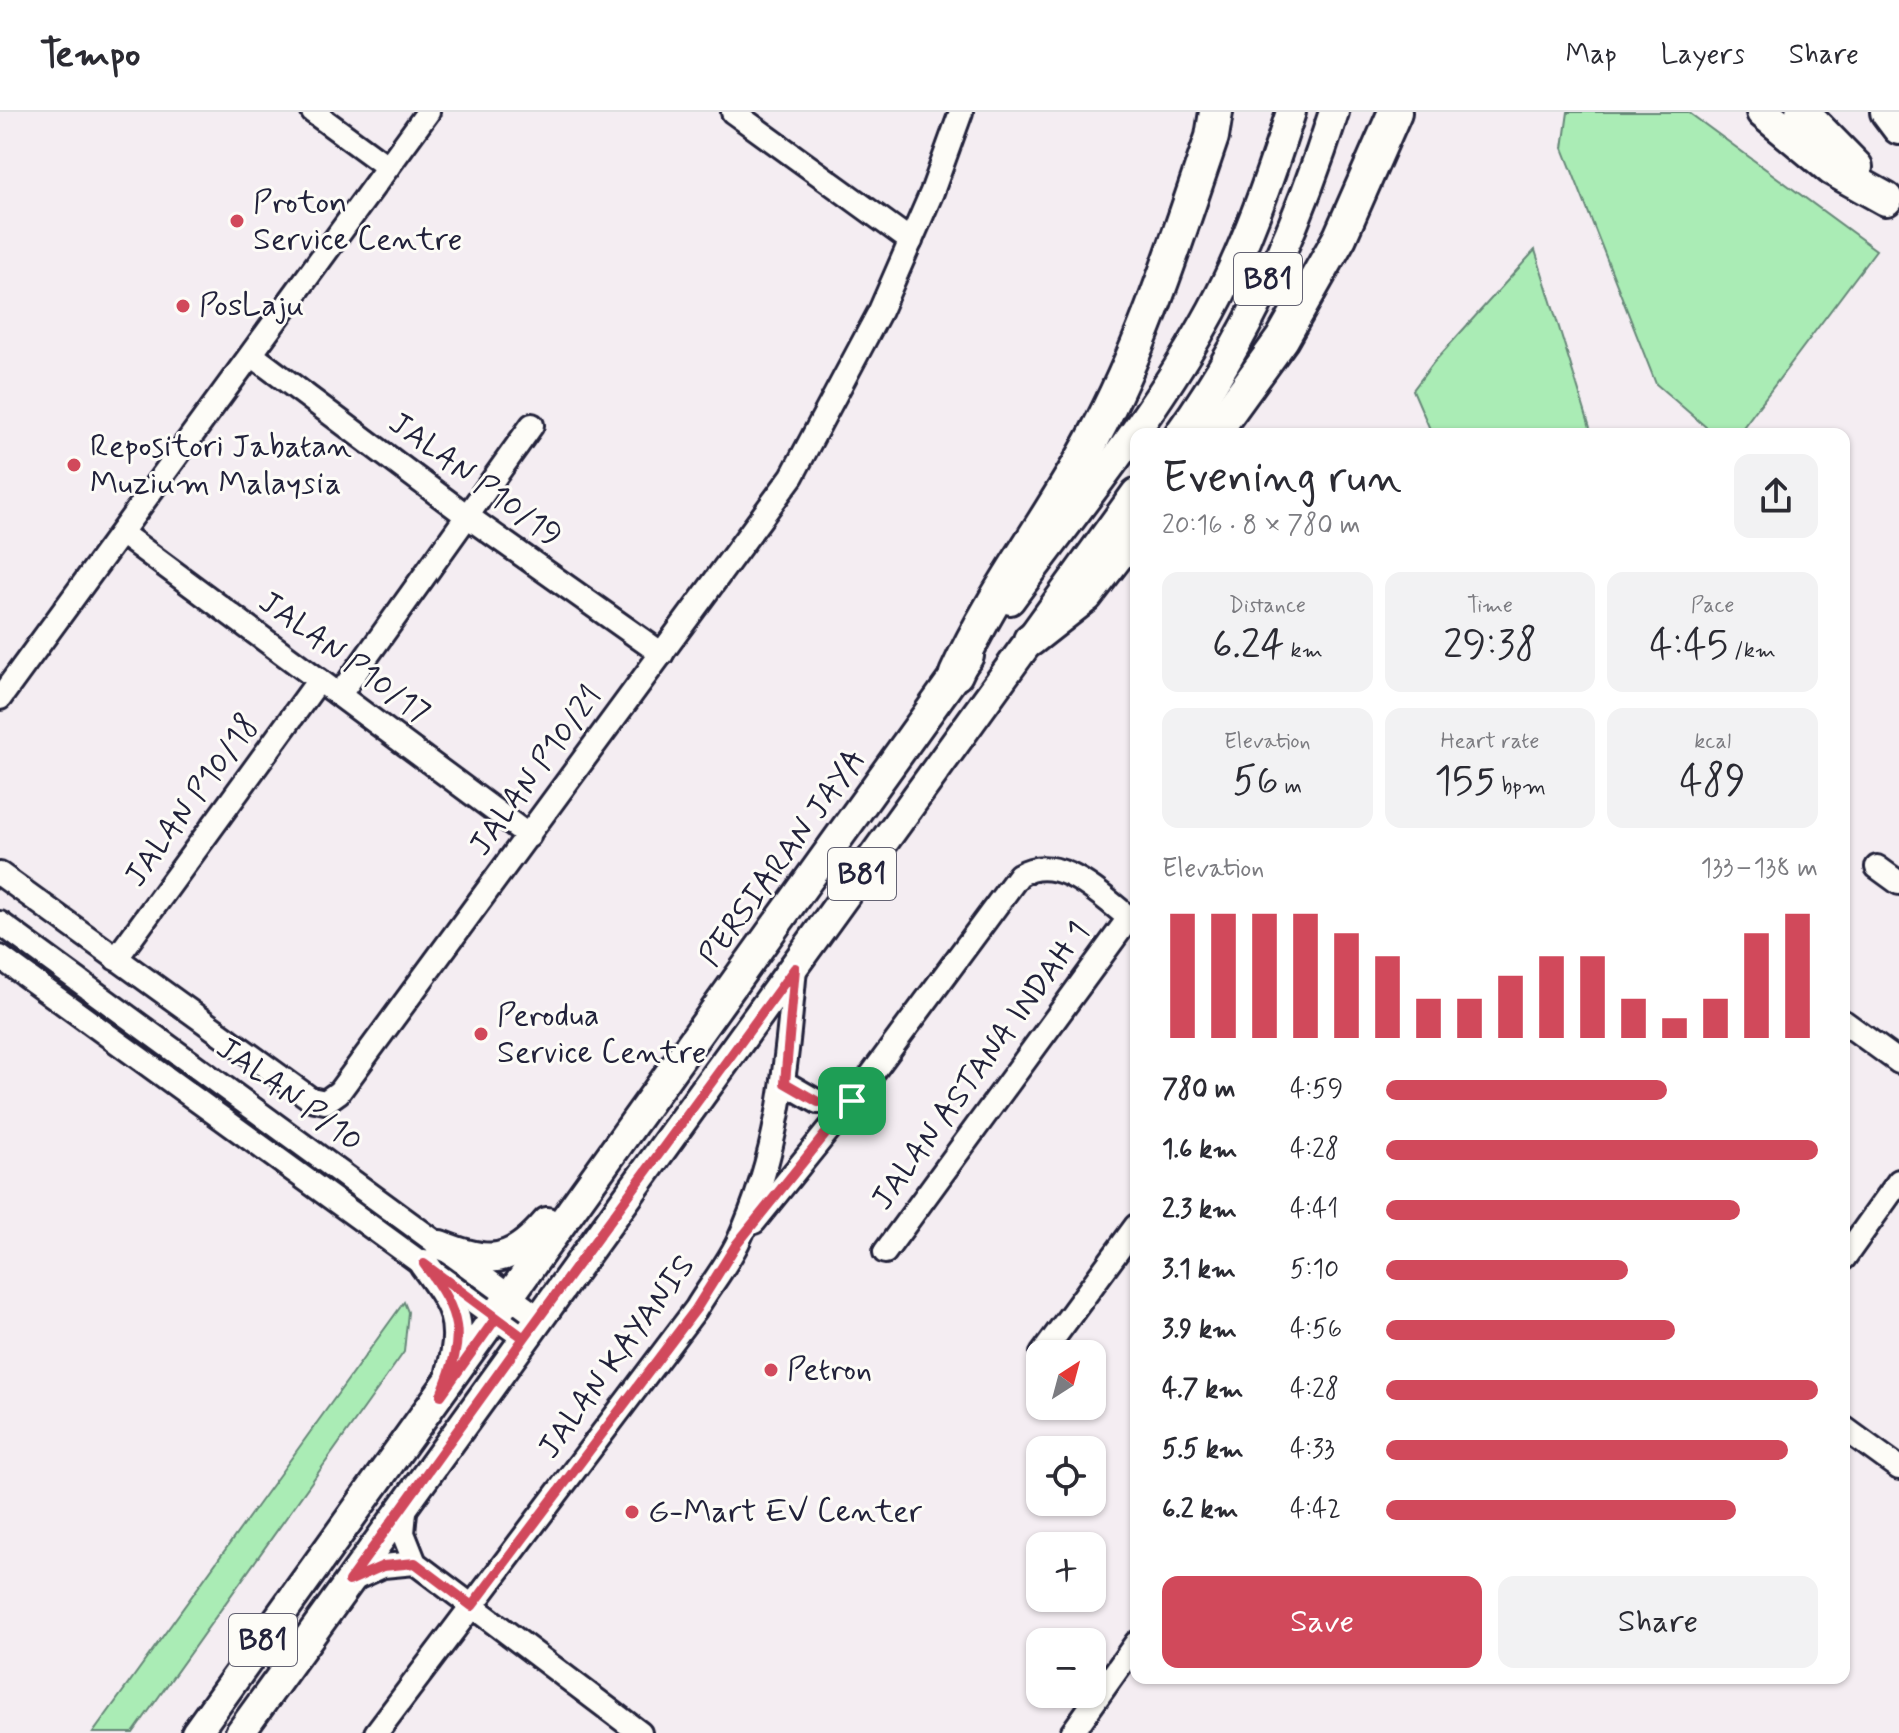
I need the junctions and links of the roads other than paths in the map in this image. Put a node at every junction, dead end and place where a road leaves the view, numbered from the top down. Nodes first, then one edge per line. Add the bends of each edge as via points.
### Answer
1 (313, 112) edge
2 (428, 112) edge
3 (733, 112) edge
4 (961, 112) edge
5 (1216, 112) edge
6 (1291, 112) edge
7 (1334, 112) edge
8 (1395, 112) edge
9 (1763, 112) edge
10 (1802, 112) edge
11 (1887, 112) edge
12 (1899, 128) edge
13 (388, 167) junction
14 (1892, 206) edge
15 (911, 241) junction
16 (252, 355) junction
17 (532, 425) dead end
18 (1135, 428) edge
19 (1183, 428) edge
20 (1217, 428) edge
21 (1130, 435) edge
22 (1130, 501) edge
23 (467, 516) junction
24 (121, 533) junction
25 (1130, 539) edge
26 (1030, 640) junction
27 (662, 654) junction
28 (956, 674) junction
29 (319, 680) junction
30 (340, 694) junction
31 (0, 698) edge
32 (529, 836) junction
33 (1877, 867) dead end
34 (0, 874) edge
35 (1899, 883) edge
36 (1130, 919) edge
37 (0, 923) edge
38 (1130, 925) edge
39 (0, 957) edge
40 (116, 959) junction
41 (795, 968) junction
42 (1850, 1026) edge
43 (1899, 1062) edge
44 (785, 1083) junction
45 (650, 1098) junction
46 (852, 1101) junction
47 (1899, 1181) edge
48 (1853, 1226) edge
49 (1130, 1234) edge
50 (736, 1245) junction
51 (885, 1252) dead end
52 (432, 1254) junction
53 (503, 1307) junction
54 (532, 1328) junction
55 (1052, 1340) edge
56 (441, 1395) junction
57 (1850, 1432) edge
58 (1899, 1468) edge
59 (406, 1501) junction
60 (415, 1563) junction
61 (349, 1581) junction
62 (472, 1606) junction
63 (1130, 1651) edge
64 (196, 1733) edge
65 (240, 1733) edge
66 (376, 1733) edge
67 (640, 1733) edge
68 (1072, 1733) edge

1 - 13 street
2 - 13 street
3 - 15 street
4 - 15 street, JALAN P10/21
5 - 28 highway via 1137,350 1064,491 979,622
6 - 18 main road, PERSIARAN JAYA / B81 via 1260,208 1212,309
7 - 19 main road, B81 via 1291,231 1257,302
8 - 20 highway via 1340,237 1282,339
9 - 14 highway via 1832,169
10 - 14 highway
11 - 12 highway
13 - 16 street
15 - 27 street, JALAN P10/21 via 792,476
16 - 23 street, JALAN P10/19
16 - 24 street
17 - 23 street
21 - 28 main road, PERSIARAN JAYA / B81
22 - 26 main road, B81
23 - 27 street, JALAN P10/19
23 - 30 street
24 - 29 street, JALAN P10/17
24 - 31 street
25 - 26 highway via 1086,596
26 - 41 main road, B81
27 - 32 street, JALAN P10/21
28 - 45 main road, PERSIARAN JAYA / B81
29 - 30 street, JALAN P10/17
29 - 40 street, JALAN P10/18
30 - 32 street, JALAN P10/17
32 - 40 street, JALAN P10/21 via 339,1092 325,1102 311,1099
33 - 35 street
34 - 40 street, JALAN P10/21
36 - 46 street via 1063,870 1044,866 1019,875
37 - 52 street, JALAN P/10
38 - 51 street, JALAN ASTANA INDAH 1
39 - 52 street, JALAN P/10
41 - 44 street, JALAN KAYANIS
41 - 54 main road, B81
42 - 43 street
44 - 46 street via 818,1102
44 - 50 street, JALAN KAYANIS via 769,1160
45 - 52 main road via 527,1245 486,1260
45 - 53 main road, PERSIARAN JAYA / B81
46 - 50 street
47 - 48 street
49 - 55 street
50 - 62 street, JALAN KAYANIS via 696,1309
52 - 53 street, JALAN P/10
52 - 56 main road via 458,1325 455,1357
53 - 54 street, JALAN P/10
53 - 56 main road, PERSIARAN JAYA / B81
54 - 59 main road, B81
56 - 64 main road, PERSIARAN JAYA / B81
57 - 58 street
59 - 60 street via 403,1533
59 - 61 main road, B81
60 - 61 street via 383,1566
60 - 62 street
61 - 65 main road, B81
62 - 66 street, JALAN KAYANIS
62 - 67 street
63 - 68 street

